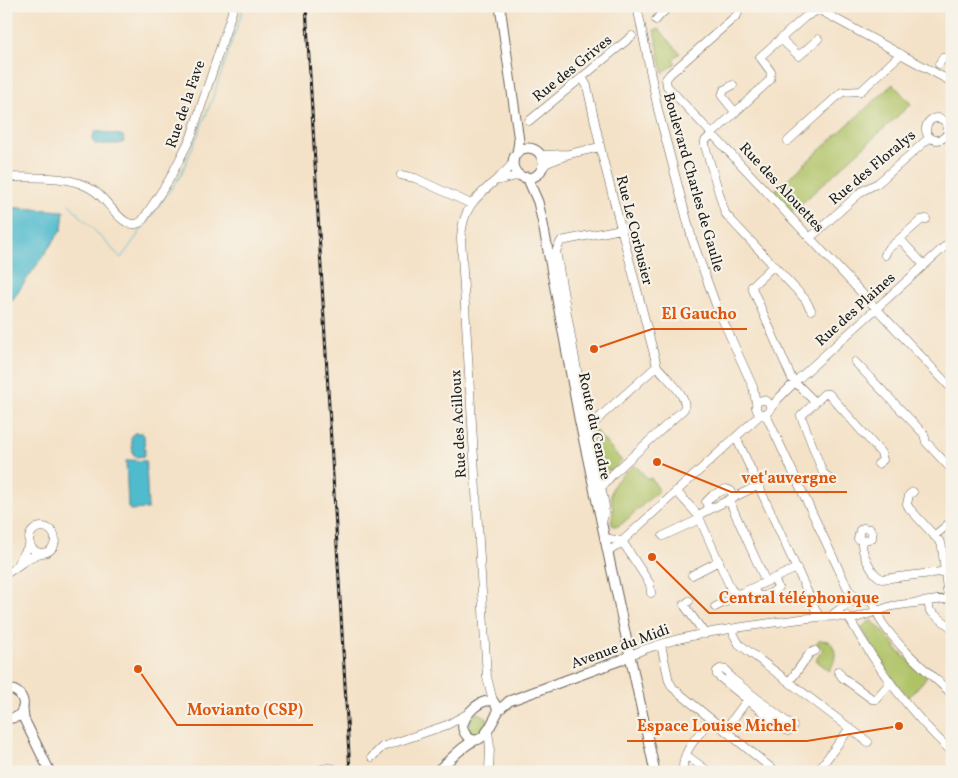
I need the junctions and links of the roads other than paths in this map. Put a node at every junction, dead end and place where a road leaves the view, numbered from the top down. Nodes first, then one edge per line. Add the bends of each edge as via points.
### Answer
1 (234, 6) edge
2 (500, 6) edge
3 (637, 6) edge
4 (671, 6) edge
5 (740, 6) edge
6 (813, 7) edge
7 (656, 20) dead end
8 (632, 36) dead end
9 (781, 39) junction
10 (818, 39) dead end
11 (897, 52) junction
12 (952, 56) edge
13 (939, 64) dead end
14 (582, 77) junction
15 (952, 82) edge
16 (733, 85) dead end
17 (514, 102) junction
18 (735, 112) junction
19 (952, 115) edge
20 (529, 121) dead end
21 (945, 121) junction
22 (713, 133) junction
23 (929, 138) junction
24 (788, 141) dead end
25 (600, 147) junction
26 (531, 148) junction
27 (517, 153) junction
28 (569, 154) junction
29 (540, 155) junction
30 (513, 163) junction
31 (540, 171) junction
32 (401, 175) dead end
33 (524, 176) junction
34 (6, 177) edge
35 (495, 181) junction
36 (538, 202) junction
37 (471, 204) junction
38 (926, 219) dead end
39 (621, 229) junction
40 (810, 238) junction
41 (900, 239) junction
42 (952, 240) edge
43 (886, 255) dead end
44 (773, 266) junction
45 (924, 266) junction
46 (876, 309) junction
47 (811, 310) dead end
48 (855, 362) dead end
49 (657, 366) junction
50 (952, 375) edge
51 (796, 381) junction
52 (945, 381) junction
53 (753, 387) junction
54 (952, 389) edge
55 (778, 399) junction
56 (766, 400) junction
57 (815, 402) junction
58 (585, 411) junction
59 (763, 411) junction
60 (603, 414) junction
61 (589, 429) junction
62 (736, 437) junction
63 (878, 464) dead end
64 (952, 470) edge
65 (598, 471) junction
66 (613, 474) junction
67 (830, 479) dead end
68 (759, 485) junction
69 (601, 488) junction
70 (676, 491) junction
71 (913, 492) dead end
72 (731, 499) junction
73 (709, 510) junction
74 (699, 517) junction
75 (952, 521) edge
76 (602, 526) junction
77 (663, 536) dead end
78 (934, 536) junction
79 (604, 538) junction
80 (622, 541) junction
81 (862, 541) dead end
82 (30, 544) junction
83 (608, 552) junction
84 (40, 553) junction
85 (719, 561) junction
86 (14, 568) junction
87 (797, 568) junction
88 (949, 569) edge
89 (6, 574) edge
90 (692, 574) dead end
91 (774, 578) junction
92 (766, 582) junction
93 (753, 588) junction
94 (651, 593) dead end
95 (736, 594) junction
96 (950, 598) edge
97 (690, 601) dead end
98 (852, 602) junction
99 (928, 602) junction
100 (873, 603) junction
101 (715, 606) dead end
102 (892, 606) junction
103 (877, 612) junction
104 (832, 615) junction
105 (819, 617) junction
106 (848, 617) junction
107 (952, 628) edge
108 (733, 629) junction
109 (705, 634) junction
110 (661, 645) junction
111 (815, 651) dead end
112 (630, 655) junction
113 (838, 671) dead end
114 (486, 677) junction
115 (788, 682) junction
116 (890, 683) junction
117 (6, 688) edge
118 (952, 694) edge
119 (748, 699) junction
120 (493, 701) junction
121 (509, 701) junction
122 (481, 703) junction
123 (23, 709) junction
124 (469, 713) junction
125 (497, 713) junction
126 (9, 719) edge
127 (711, 719) junction
128 (447, 724) junction
129 (850, 728) junction
130 (725, 730) junction
131 (463, 731) junction
132 (488, 731) junction
133 (35, 740) junction
134 (476, 740) junction
135 (868, 742) dead end
136 (489, 752) junction
137 (952, 752) edge
138 (686, 754) junction
139 (455, 756) junction
140 (372, 757) dead end
141 (655, 769) edge
142 (337, 770) edge
143 (50, 772) edge
144 (314, 772) edge
145 (435, 772) edge
146 (488, 772) edge
147 (683, 772) edge
148 (709, 772) edge
149 (776, 772) edge
150 (817, 772) edge

1 - 34 street, Rue de la Fave via 191,137 169,180 137,224 124,222 104,199 81,183
2 - 17 main road
3 - 53 street, Boulevard Charles de Gaulle via 658,110 692,239 716,305
4 - 7 street
5 - 22 street, Rue des Alouettes via 737,15 666,79 670,90
6 - 9 street
6 - 11 street
8 - 14 street, Rue des Grives
9 - 10 street via 799,56
9 - 18 street via 760,57 771,72 770,80
11 - 15 street
11 - 24 street via 893,63 862,91 842,92
12 - 13 street via 943,58
14 - 20 street, Rue des Grives
14 - 25 street, Rue Le Corbusier via 587,86
16 - 18 street via 724,90 722,96
17 - 26 main road
17 - 27 main road via 519,141
18 - 22 street
19 - 21 street, Rue des Floralys
21 - 23 street, Rue des Floralys via 948,127 945,137 939,140
21 - 23 street, Rue des Floralys via 938,118 928,121 925,131
22 - 40 street, Rue des Alouettes
22 - 44 street via 705,141 705,146 722,206 730,220
23 - 40 street, Rue des Floralys via 878,183 862,191
25 - 28 street
25 - 39 street, Rue Le Corbusier
26 - 27 main road
26 - 29 main road
27 - 30 main road
28 - 29 street
28 - 31 street via 547,163
29 - 31 main road via 543,162
30 - 33 main road via 516,171
30 - 35 street, Rue des Acilloux
31 - 33 main road via 535,176
31 - 36 main road, Route du Cendre
32 - 37 street via 415,178
33 - 35 street, Rue des Acilloux
33 - 36 main road, Route du Cendre
35 - 37 street, Rue des Acilloux
36 - 76 main road, Route du Cendre
37 - 114 street, Rue des Acilloux via 462,225 461,238
38 - 41 street
39 - 49 street, Rue Le Corbusier
39 - 58 street via 561,241 556,251
40 - 46 street, Rue des Alouettes
41 - 43 street via 887,250
41 - 45 street
42 - 45 street, Rue des Plaines
44 - 47 street
44 - 51 street via 752,286 792,379
45 - 46 street, Rue des Plaines
46 - 51 street, Rue des Plaines
46 - 52 street, Rue des Alouettes
48 - 64 street via 924,434 926,442
49 - 60 street
49 - 66 street via 684,398 686,406
50 - 52 street
51 - 55 street, Rue des Plaines
51 - 57 street
52 - 54 street, Rue des Alouettes
53 - 56 street, Boulevard Charles de Gaulle
53 - 59 street, Boulevard Charles de Gaulle
55 - 56 street
55 - 59 street, Rue des Plaines
56 - 59 street, Boulevard Charles de Gaulle via 770,405
57 - 63 street via 829,394 882,452 883,460
57 - 67 street via 800,416 823,473
58 - 60 street
58 - 61 street
59 - 62 street, Rue des Plaines
59 - 98 street, Boulevard Charles de Gaulle
60 - 61 street
61 - 65 street
62 - 68 street
62 - 70 street, Rue des Plaines
65 - 66 street
65 - 69 street
66 - 69 street
68 - 72 street
68 - 87 street
69 - 76 street via 605,508
70 - 74 street
70 - 80 street, Rue des Plaines
71 - 78 street via 907,504
72 - 73 street
72 - 73 street via 731,491 726,489 713,495 706,502
72 - 92 street
73 - 74 street
74 - 77 street
74 - 85 street
75 - 78 street
76 - 79 main road, Route du Cendre
78 - 88 street via 941,542
79 - 80 street
79 - 83 main road, Route du Cendre
80 - 83 street, Rue des Plaines
80 - 94 street via 650,584
81 - 88 street via 861,548 876,577 882,579
82 - 84 street
82 - 84 street via 30,536 35,529 51,530 55,537 53,546
82 - 86 street
83 - 112 main road, Route du Cendre
84 - 86 street
85 - 90 street
85 - 95 street
86 - 89 street
87 - 91 street
87 - 105 street
88 - 96 street
91 - 92 street
91 - 93 street via 778,587 764,596 756,594
92 - 93 street
93 - 95 street
95 - 101 street
96 - 99 street
97 - 109 street via 684,605
98 - 100 street via 867,600
98 - 104 street, Avenue du Midi
98 - 106 street via 844,610
99 - 102 street
99 - 107 street via 930,611
100 - 102 street
100 - 103 street
102 - 103 street
103 - 106 street, Avenue du Midi
103 - 118 street via 903,648
104 - 105 street, Avenue du Midi
104 - 106 street, Avenue du Midi
105 - 108 street, Avenue du Midi
106 - 116 street
108 - 109 street, Avenue du Midi
108 - 115 street via 739,644
109 - 110 street, Avenue du Midi
110 - 112 street, Avenue du Midi
110 - 127 street via 669,683
111 - 115 street
112 - 121 main road, Avenue du Midi
112 - 141 main road, Route du Cendre
113 - 116 street via 876,700
114 - 120 street, Rue des Acilloux
114 - 122 street, Rue des Acilloux
115 - 129 street
116 - 137 street via 910,710
117 - 123 main road via 20,694
119 - 119 street via 787,731 791,730 793,726 790,723 731,678 726,670 718,670 717,675
119 - 130 street
120 - 121 main road, Avenue du Midi
120 - 122 main road, Avenue du Midi
120 - 125 main road
121 - 125 main road, Avenue du Midi
122 - 124 main road
123 - 126 main road via 17,717
123 - 133 main road via 24,719
124 - 128 street
124 - 131 main road
125 - 132 main road, Avenue du Midi
126 - 133 main road via 19,723
127 - 130 street
127 - 138 street
128 - 131 street
128 - 140 street via 382,747
129 - 135 street
129 - 150 street
130 - 149 street
131 - 134 main road
131 - 139 main road via 462,743
132 - 134 main road
132 - 136 street
133 - 143 main road
134 - 136 street
134 - 139 main road
136 - 146 street
138 - 147 street
138 - 148 street
139 - 145 main road
142 - 144 street via 324,768

